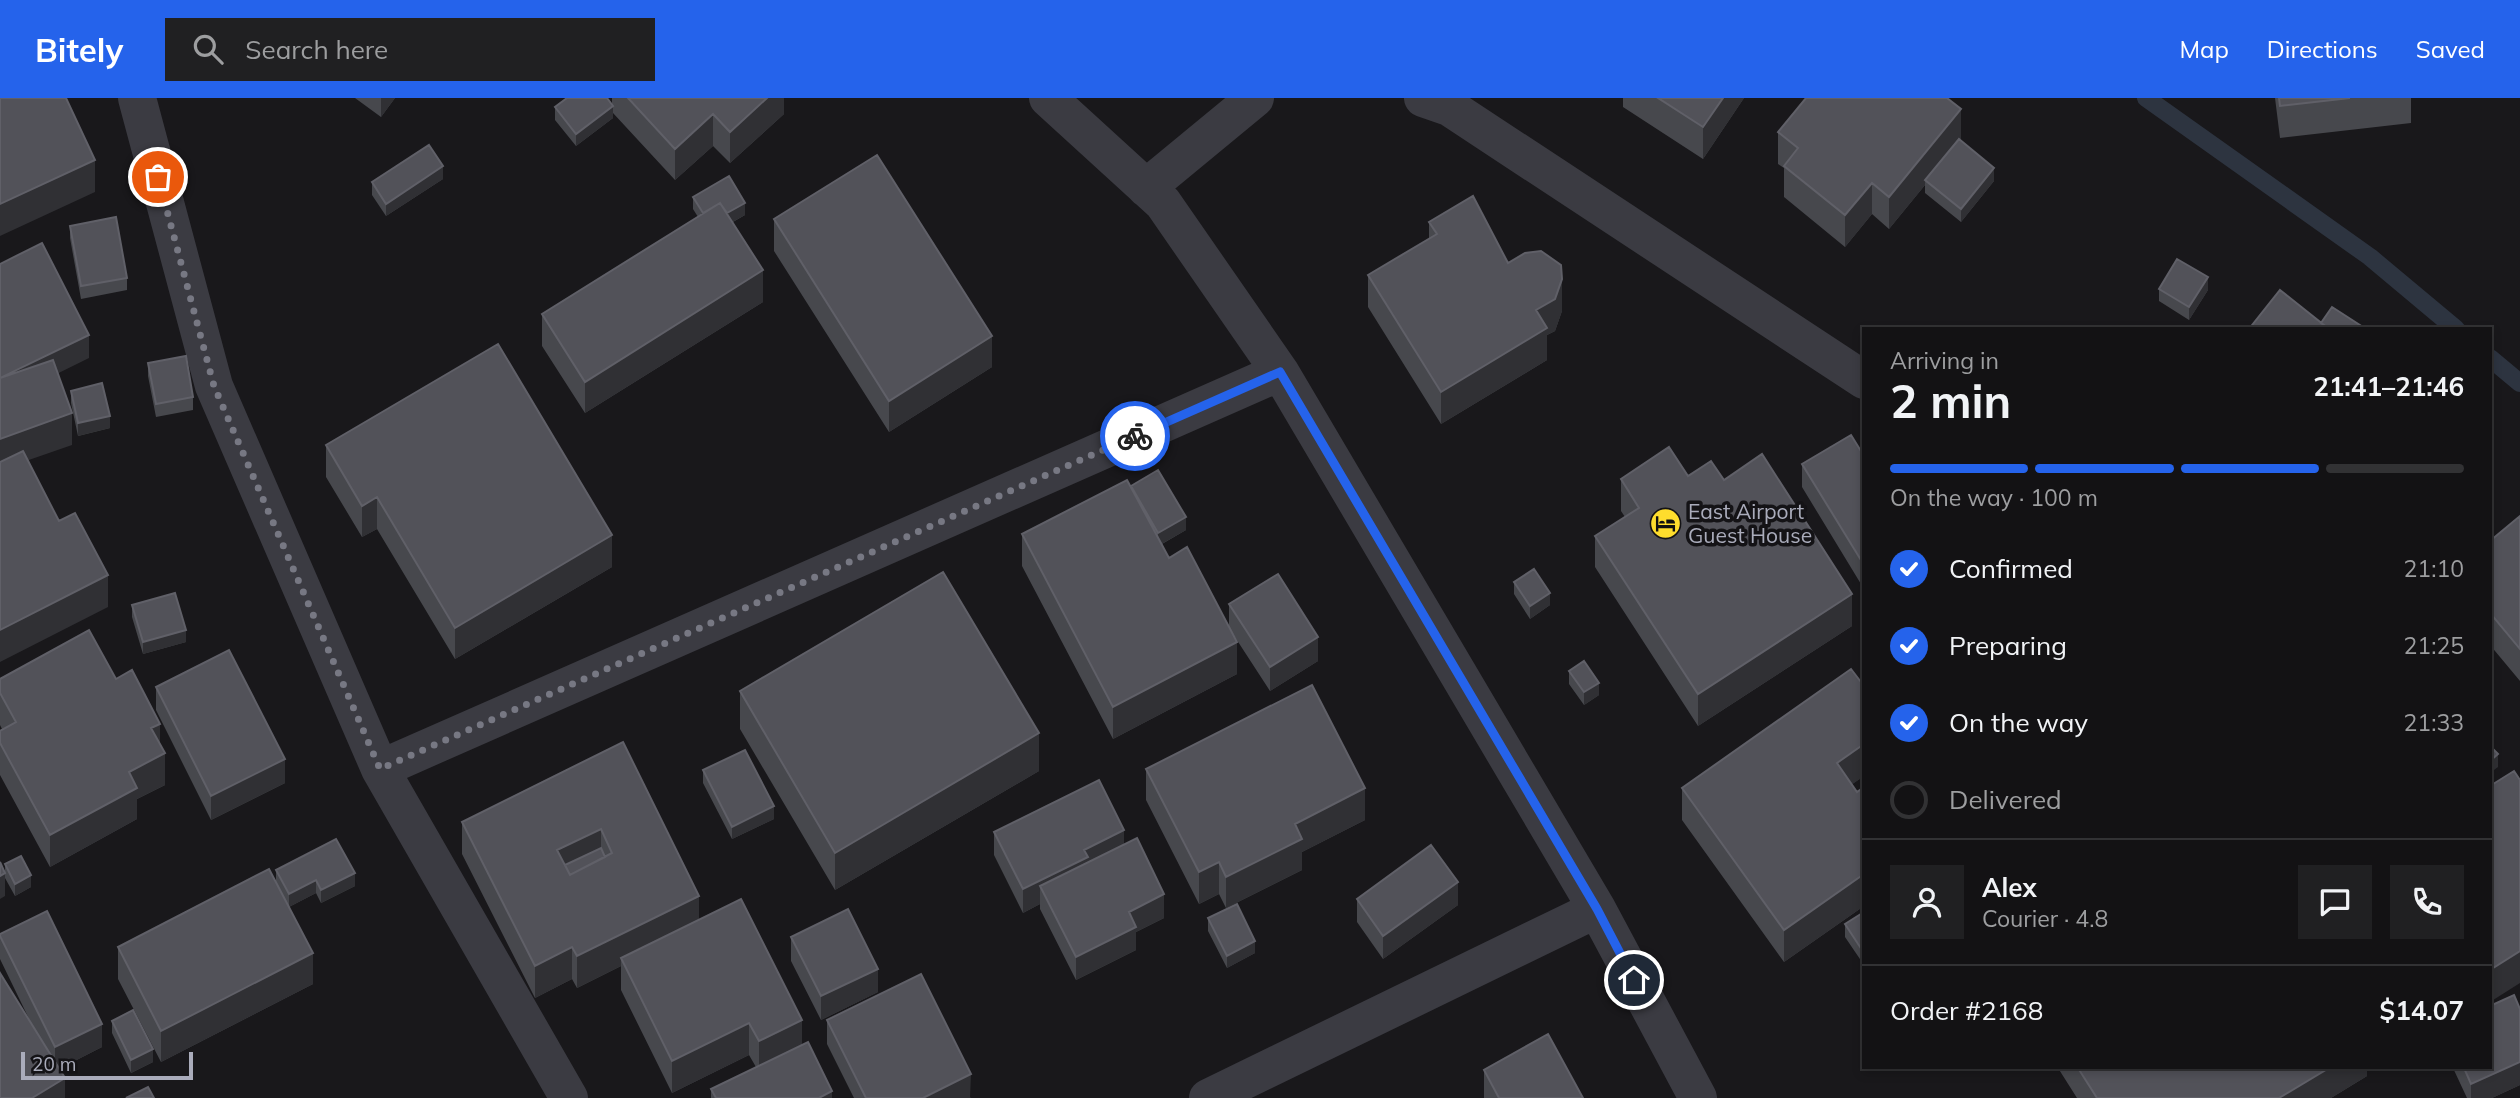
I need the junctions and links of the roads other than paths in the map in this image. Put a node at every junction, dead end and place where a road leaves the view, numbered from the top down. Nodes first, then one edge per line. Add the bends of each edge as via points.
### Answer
1 (137, 98) edge
2 (1048, 98) edge
3 (1255, 98) edge
4 (1423, 98) edge
5 (1146, 188) junction
6 (1280, 372) junction
7 (1862, 379) edge
8 (380, 769) junction
9 (1597, 909) junction
10 (569, 1098) edge
11 (1208, 1098) edge
12 (1698, 1098) edge

1 - 8 street via 214,386
2 - 5 street
3 - 5 street
4 - 7 street via 1449,107
5 - 6 street via 1163,203
6 - 8 street
6 - 9 street
8 - 10 street
9 - 11 street
9 - 12 street

